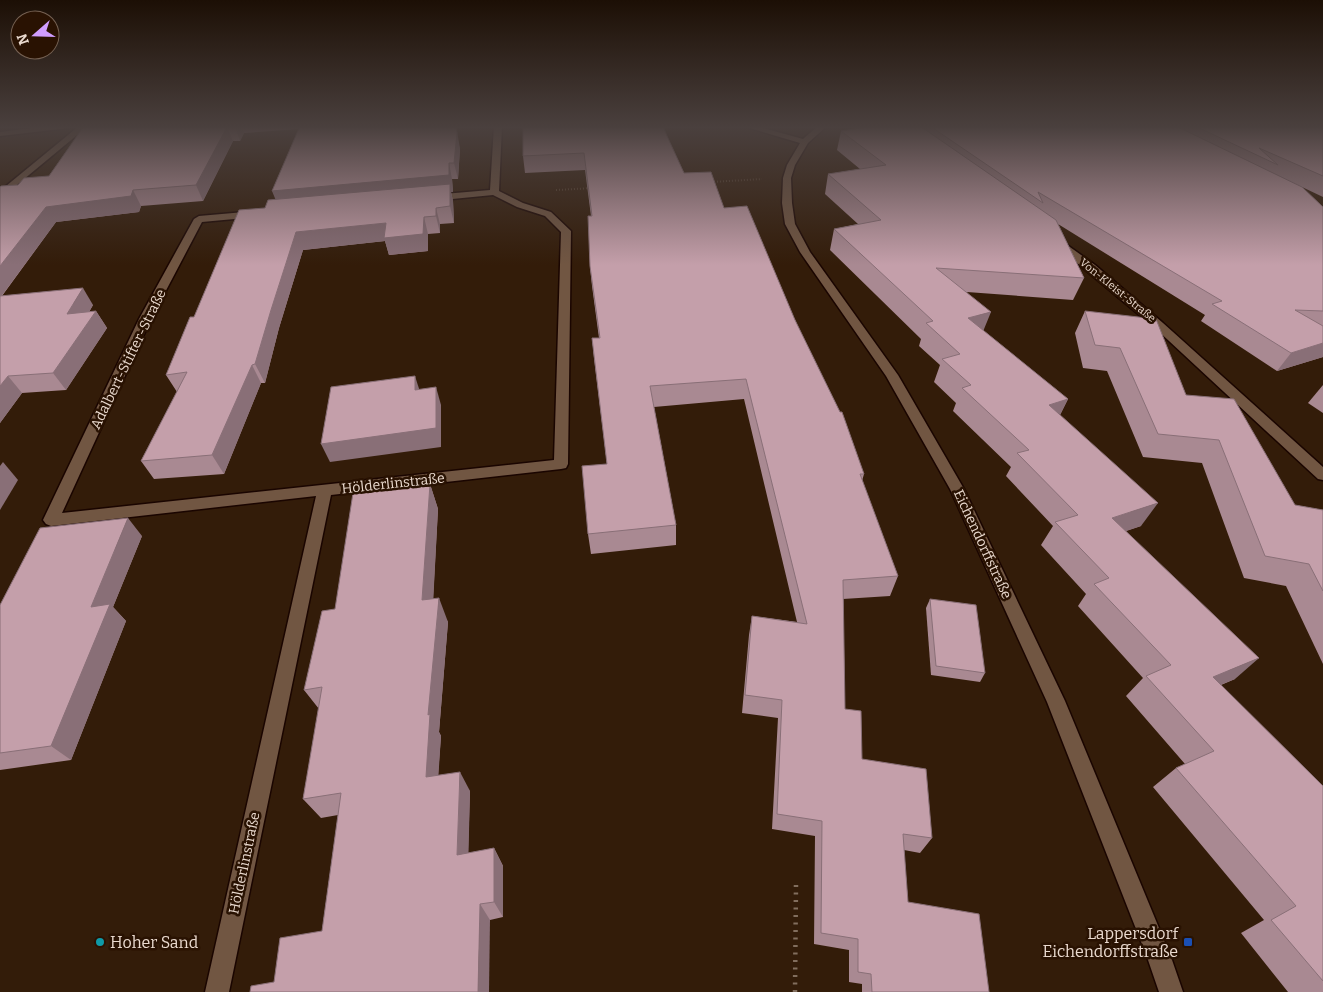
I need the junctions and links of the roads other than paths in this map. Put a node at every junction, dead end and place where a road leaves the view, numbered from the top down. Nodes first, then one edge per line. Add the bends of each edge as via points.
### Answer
1 (28, 172) edge
2 (495, 172) edge
3 (789, 172) edge
4 (494, 192) junction
5 (0, 196) edge
6 (425, 198) edge
7 (268, 213) edge
8 (1048, 235) edge
9 (1323, 475) edge
10 (325, 490) junction
11 (217, 992) edge
12 (1170, 992) edge

1 - 5 street
2 - 4 street
3 - 12 street, Eichendorffstraße via 790,224 805,252 892,375 957,489 1056,701 1159,957
4 - 6 street
4 - 10 street, Hölderlinstraße via 548,214 566,231 561,464
7 - 10 street, Adalbert-Stifter-Straße via 198,219 145,319 52,520
8 - 9 street, Von-Kleist-Straße via 1123,292
10 - 11 street, Hölderlinstraße

